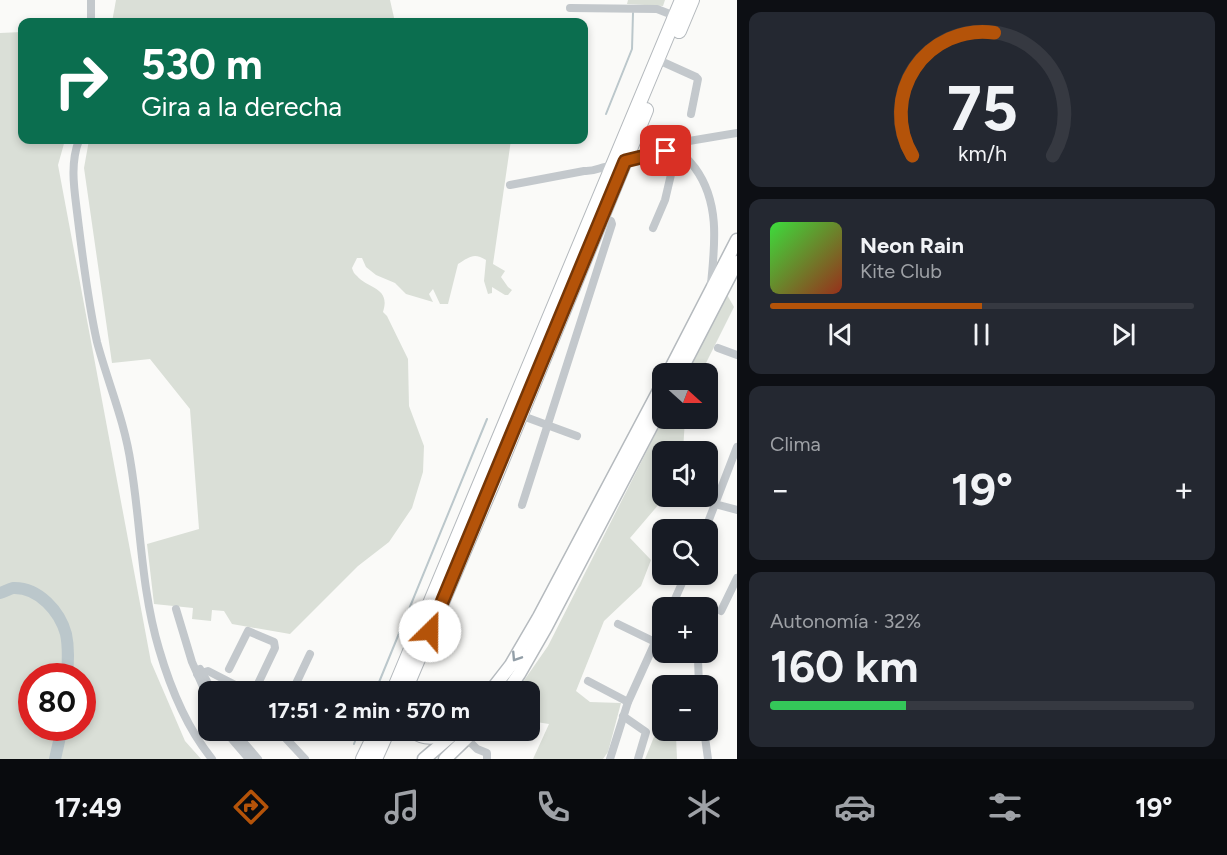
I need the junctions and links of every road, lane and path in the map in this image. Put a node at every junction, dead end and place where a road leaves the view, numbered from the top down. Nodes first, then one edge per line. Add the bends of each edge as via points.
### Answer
1 (91, 0) edge
2 (682, 0) edge
3 (692, 0) edge
4 (570, 8) dead end
5 (675, 16) junction
6 (91, 18) edge
7 (665, 63) junction
8 (691, 114) dead end
9 (736, 133) edge
10 (78, 144) edge
11 (675, 152) junction
12 (618, 163) junction
13 (510, 185) dead end
14 (602, 217) junction
15 (653, 228) dead end
16 (736, 240) edge
17 (736, 262) edge
18 (710, 291) junction
19 (718, 348) dead end
20 (736, 355) edge
21 (674, 363) edge
22 (685, 363) edge
23 (652, 404) edge
24 (520, 415) junction
25 (548, 425) junction
26 (652, 425) edge
27 (577, 436) dead end
28 (736, 447) edge
29 (718, 496) edge
30 (522, 505) dead end
31 (718, 505) edge
32 (736, 510) edge
33 (736, 578) edge
34 (728, 598) junction
35 (736, 602) edge
36 (176, 609) dead end
37 (721, 611) dead end
38 (618, 624) dead end
39 (652, 641) edge
40 (652, 649) edge
41 (310, 654) dead end
42 (229, 669) dead end
43 (200, 672) junction
44 (203, 681) edge
45 (206, 681) edge
46 (229, 681) edge
47 (258, 681) edge
48 (297, 681) edge
49 (398, 681) edge
50 (409, 681) edge
51 (499, 681) edge
52 (514, 681) edge
53 (588, 681) dead end
54 (628, 702) junction
55 (623, 716) junction
56 (235, 741) edge
57 (288, 741) edge
58 (371, 741) edge
59 (383, 741) edge
60 (453, 741) edge
61 (460, 741) edge
62 (472, 741) edge
63 (706, 741) edge
64 (247, 753) edge
65 (212, 759) edge
66 (258, 759) edge
67 (305, 759) edge
68 (363, 759) edge
69 (375, 759) edge
70 (424, 759) edge
71 (445, 759) edge
72 (487, 759) edge
73 (610, 759) edge
74 (638, 759) edge
75 (708, 759) edge

1 - 6 street
2 - 5 highway
3 - 7 highway
4 - 5 street via 657,9
5 - 12 highway
7 - 8 street via 698,79
7 - 12 highway
9 - 11 street via 689,141
10 - 65 street via 73,177 84,269 97,342 132,466 147,603 174,694
11 - 12 street via 649,153
11 - 15 street via 665,200
11 - 18 street via 687,157 710,199 715,225
12 - 13 street via 595,172
12 - 14 highway
12 - 49 highway
14 - 24 highway
14 - 25 street via 612,224
16 - 18 main road
17 - 22 main road
18 - 21 main road
19 - 20 street
23 -> 51 main road via 540,617
24 - 25 street
24 - 50 highway
25 - 27 street
25 - 30 street
26 - 52 main road
28 - 29 street
31 - 32 street
33 - 34 street
34 - 35 street
34 - 37 street
36 - 43 street via 192,662
38 - 39 street
40 - 54 street
41 - 48 street
42 - 47 street via 248,631 274,642 275,648
43 - 44 street
43 - 45 street
43 - 46 street via 208,671
53 - 54 street
54 - 55 street
55 - 73 street
55 - 74 street via 646,732
56 - 64 street
57 - 67 street
58 - 68 highway
59 - 69 highway
60 - 70 main road
61 - 71 main road
62 - 72 street via 487,753
63 - 75 street
64 - 66 street

